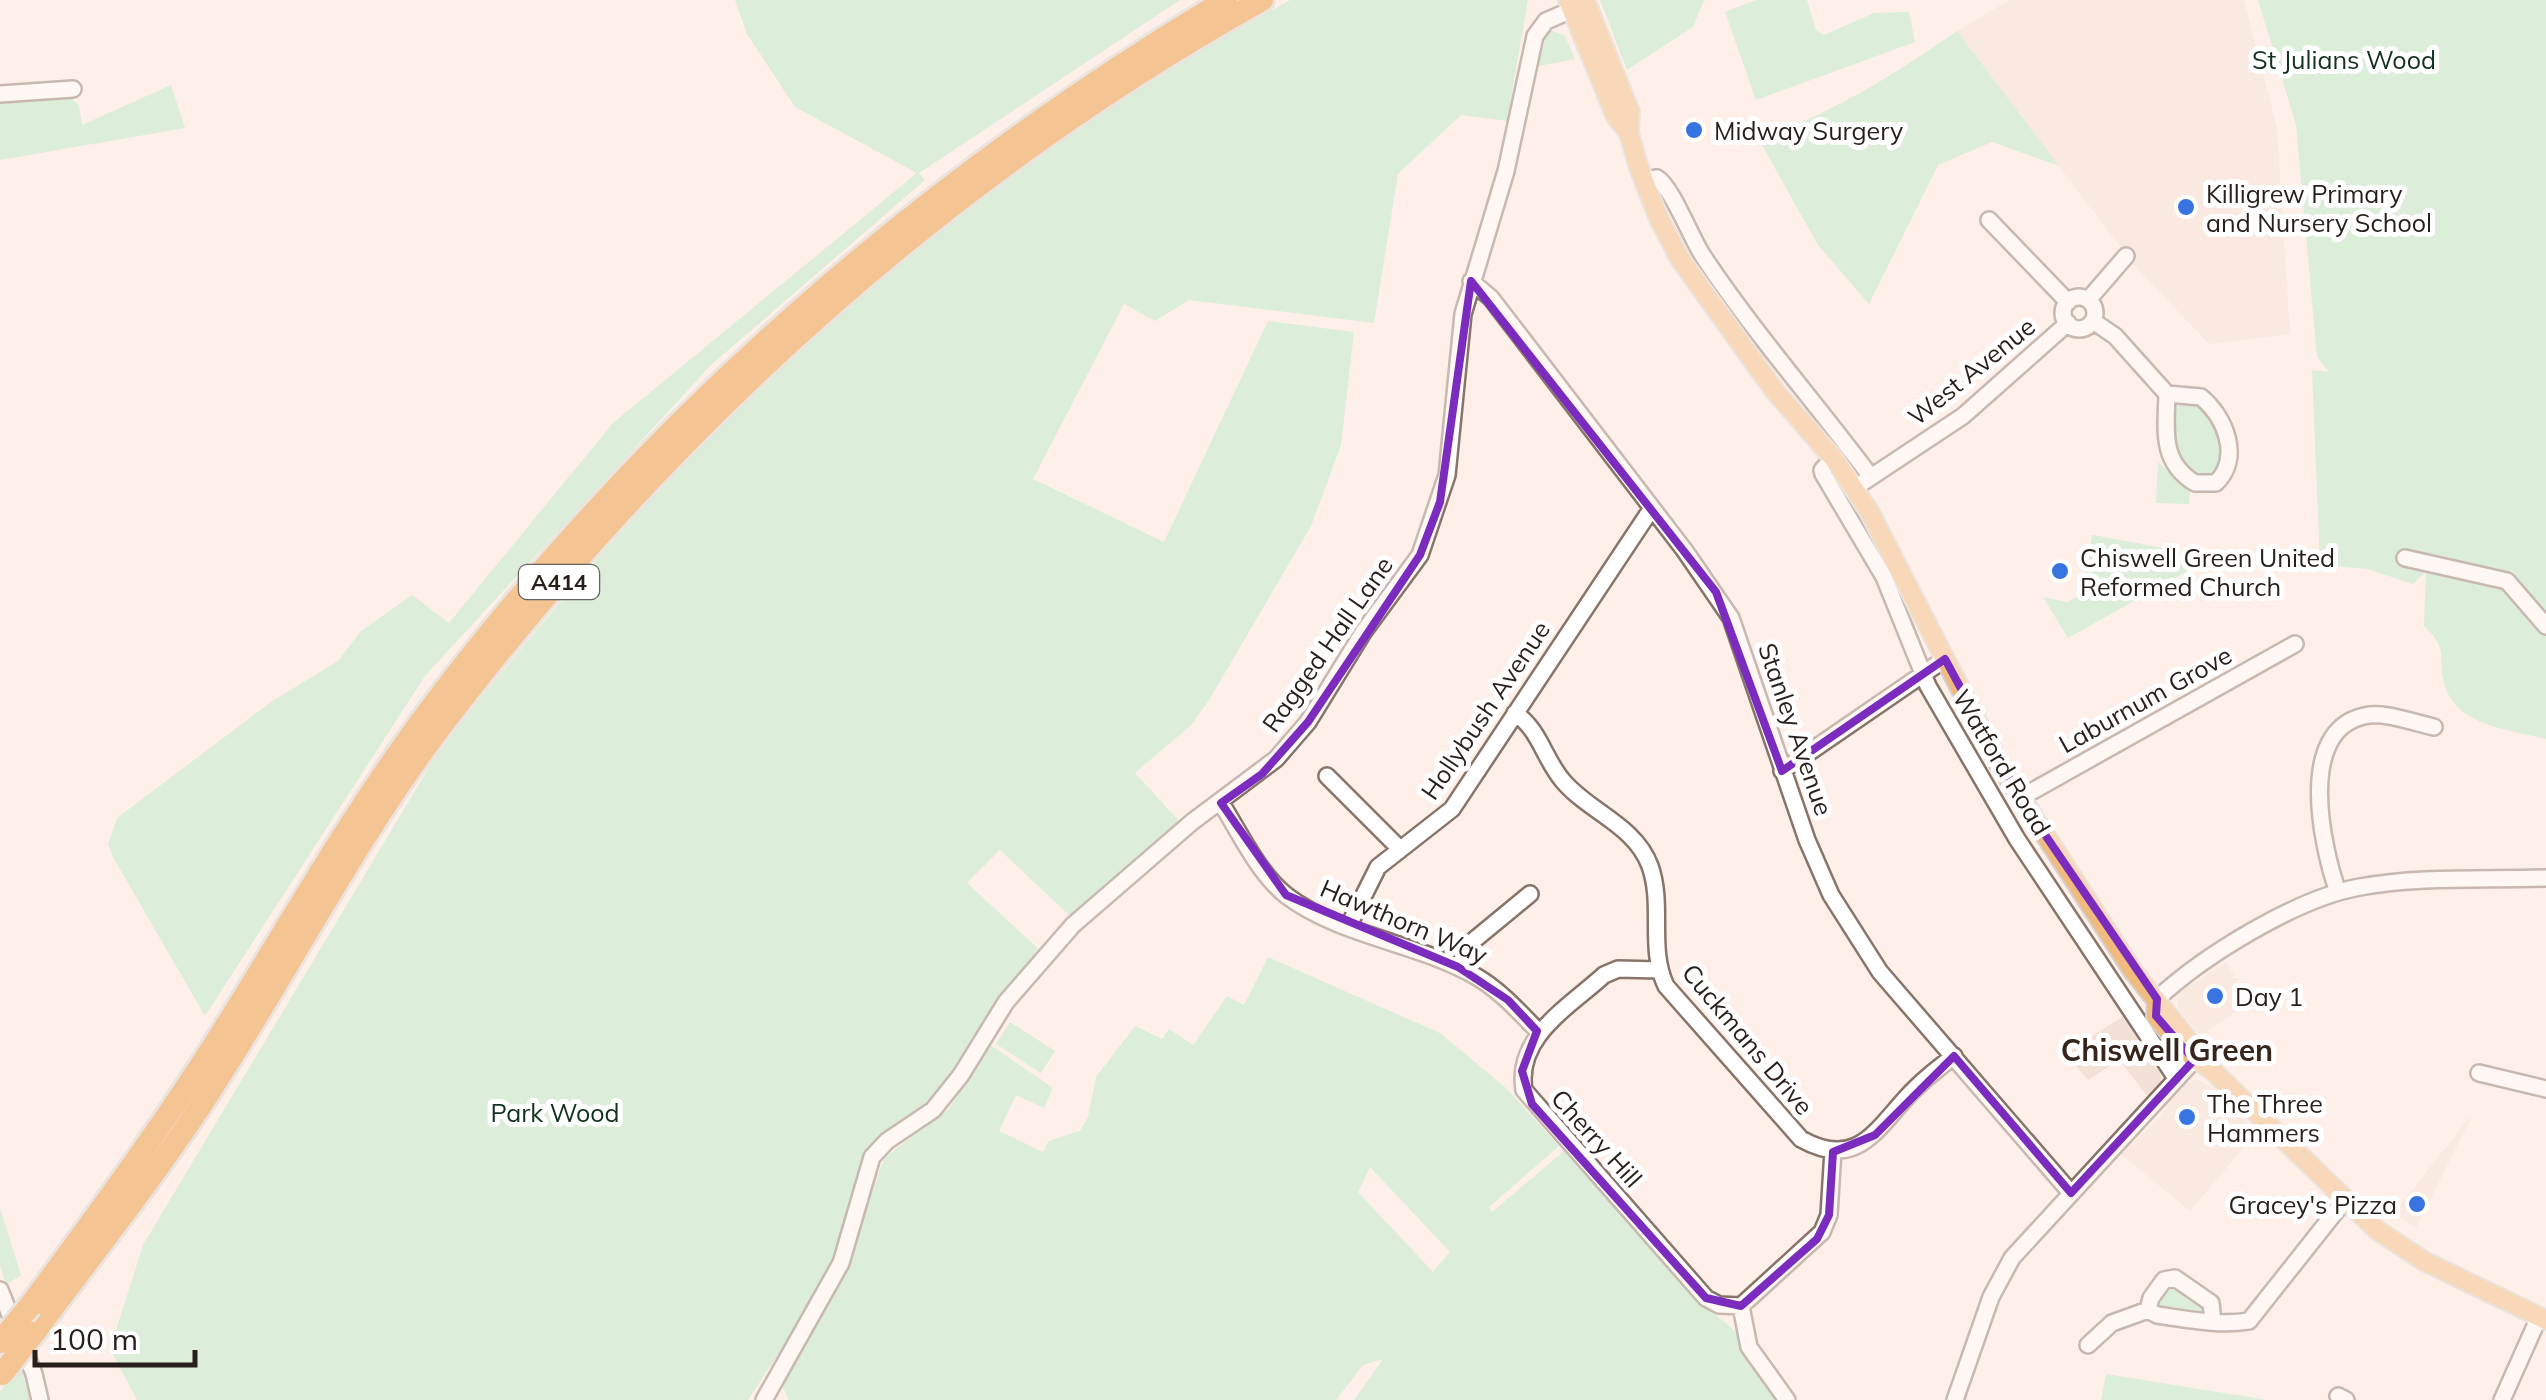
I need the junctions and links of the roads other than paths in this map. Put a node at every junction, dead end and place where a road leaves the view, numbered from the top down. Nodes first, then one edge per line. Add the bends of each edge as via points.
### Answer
1 (1226, 0) edge
2 (1262, 0) edge
3 (1578, 3) edge
4 (72, 89) dead end
5 (0, 94) edge
6 (1644, 180) junction
7 (1989, 220) dead end
8 (2126, 256) dead end
9 (1471, 281) junction
10 (2088, 300) junction
11 (2068, 302) junction
12 (2093, 320) junction
13 (2068, 324) junction
14 (2167, 394) junction
15 (1833, 458) junction
16 (1871, 478) junction
17 (1854, 488) junction
18 (1652, 508) junction
19 (2404, 558) dead end
20 (2546, 626) edge
21 (2295, 644) dead end
22 (1944, 659) junction
23 (1924, 672) junction
24 (1515, 713) junction
25 (2434, 727) dead end
26 (1782, 771) junction
27 (1327, 776) dead end
28 (2020, 798) junction
29 (1221, 802) junction
30 (1399, 848) junction
31 (2546, 878) edge
32 (2338, 892) junction
33 (1530, 894) dead end
34 (1349, 925) junction
35 (1458, 967) junction
36 (1659, 970) junction
37 (2158, 999) junction
38 (1540, 1033) junction
39 (1954, 1056) junction
40 (2194, 1060) junction
41 (2479, 1073) dead end
42 (2176, 1078) junction
43 (2546, 1089) edge
44 (1833, 1150) junction
45 (2071, 1193) junction
46 (2344, 1201) junction
47 (0, 1290) edge
48 (1742, 1306) junction
49 (2148, 1310) junction
50 (2542, 1319) edge
51 (2213, 1322) junction
52 (0, 1342) edge
53 (2088, 1345) dead end
54 (1, 1374) edge
55 (767, 1399) edge
56 (40, 1400) edge
57 (1787, 1400) edge
58 (1955, 1400) edge
59 (2502, 1400) edge

1 - 52 highway, A414, bridge via 1115,67 923,205 709,392 589,517 429,710 330,854 168,1117
2 - 54 highway, A414, bridge via 1064,122 936,216 809,323 672,454 444,723 192,1119
3 - 6 main road, Watford Road
3 - 9 street, Ragged Hall Lane via 1546,21 1535,36 1506,171
4 - 5 street
6 - 15 main road, Watford Road via 1680,259 1774,390
6 - 16 street, Watford Road via 1664,182 1678,216 1734,301
7 - 11 street
8 - 10 street
9 - 18 street, Stanley Avenue via 1491,298
9 - 29 street, Ragged Hall Lane via 1448,475 1428,539 1308,722 1262,774
10 - 11 street
10 - 12 street
11 - 13 street
12 - 13 street via 2081,328
12 - 14 street
13 - 16 street, West Avenue via 1964,416
14 - 14 street via 2167,453 2188,479 2216,483 2227,460 2225,423 2201,397
15 - 17 main road, Watford Road
15 - 23 street, Watford Road via 1822,472 1884,576
16 - 17 street, West Avenue
17 - 22 main road, Watford Road via 1896,557
18 - 24 street, Hollybush Avenue
18 - 26 street, Stanley Avenue via 1731,618
19 - 20 street via 2507,581
21 - 28 street, Laburnum Grove
22 - 23 street
22 - 28 main road, Watford Road
23 - 26 street
23 - 42 street, Watford Road via 2018,839
24 - 30 street, Hollybush Avenue via 1452,809
24 - 36 street, Cuckmans Drive via 1571,790 1644,853 1658,902
25 - 32 street via 2362,716 2325,750 2320,811
26 - 39 street, Stanley Avenue via 1855,937
27 - 30 street
28 - 37 main road, Watford Road
29 - 34 street, Hawthorn Way via 1275,885
29 - 55 street, Ragged Hall Lane via 1073,924 1006,1002 933,1110 872,1157 841,1264
30 - 34 street, Hollybush Avenue via 1366,886
31 - 32 street via 2392,882
32 - 37 street via 2280,918
33 - 35 street via 1473,940
34 - 35 street, Hawthorn Way
35 - 38 street, Hawthorn Way via 1494,988
36 - 38 street, Cherry Hill via 1611,971
36 - 44 street, Cuckmans Drive via 1673,996 1793,1132
37 - 40 main road, Watford Road via 2192,1045
38 - 48 street, Cherry Hill via 1522,1061 1532,1104 1706,1298
39 - 44 street via 1874,1135
39 - 45 street, Stanley Avenue
40 - 42 street
40 - 46 main road, Watford Road
41 - 43 street
42 - 45 street
44 - 48 street via 1822,1232
45 - 58 street via 2000,1279
46 - 50 main road, Watford Road via 2424,1261
46 - 51 street via 2257,1314 2244,1322
47 - 56 street
48 - 57 street via 1748,1347
49 - 51 street
49 - 51 street via 2161,1283 2175,1278 2211,1304
49 - 53 street via 2112,1323
50 - 59 street

